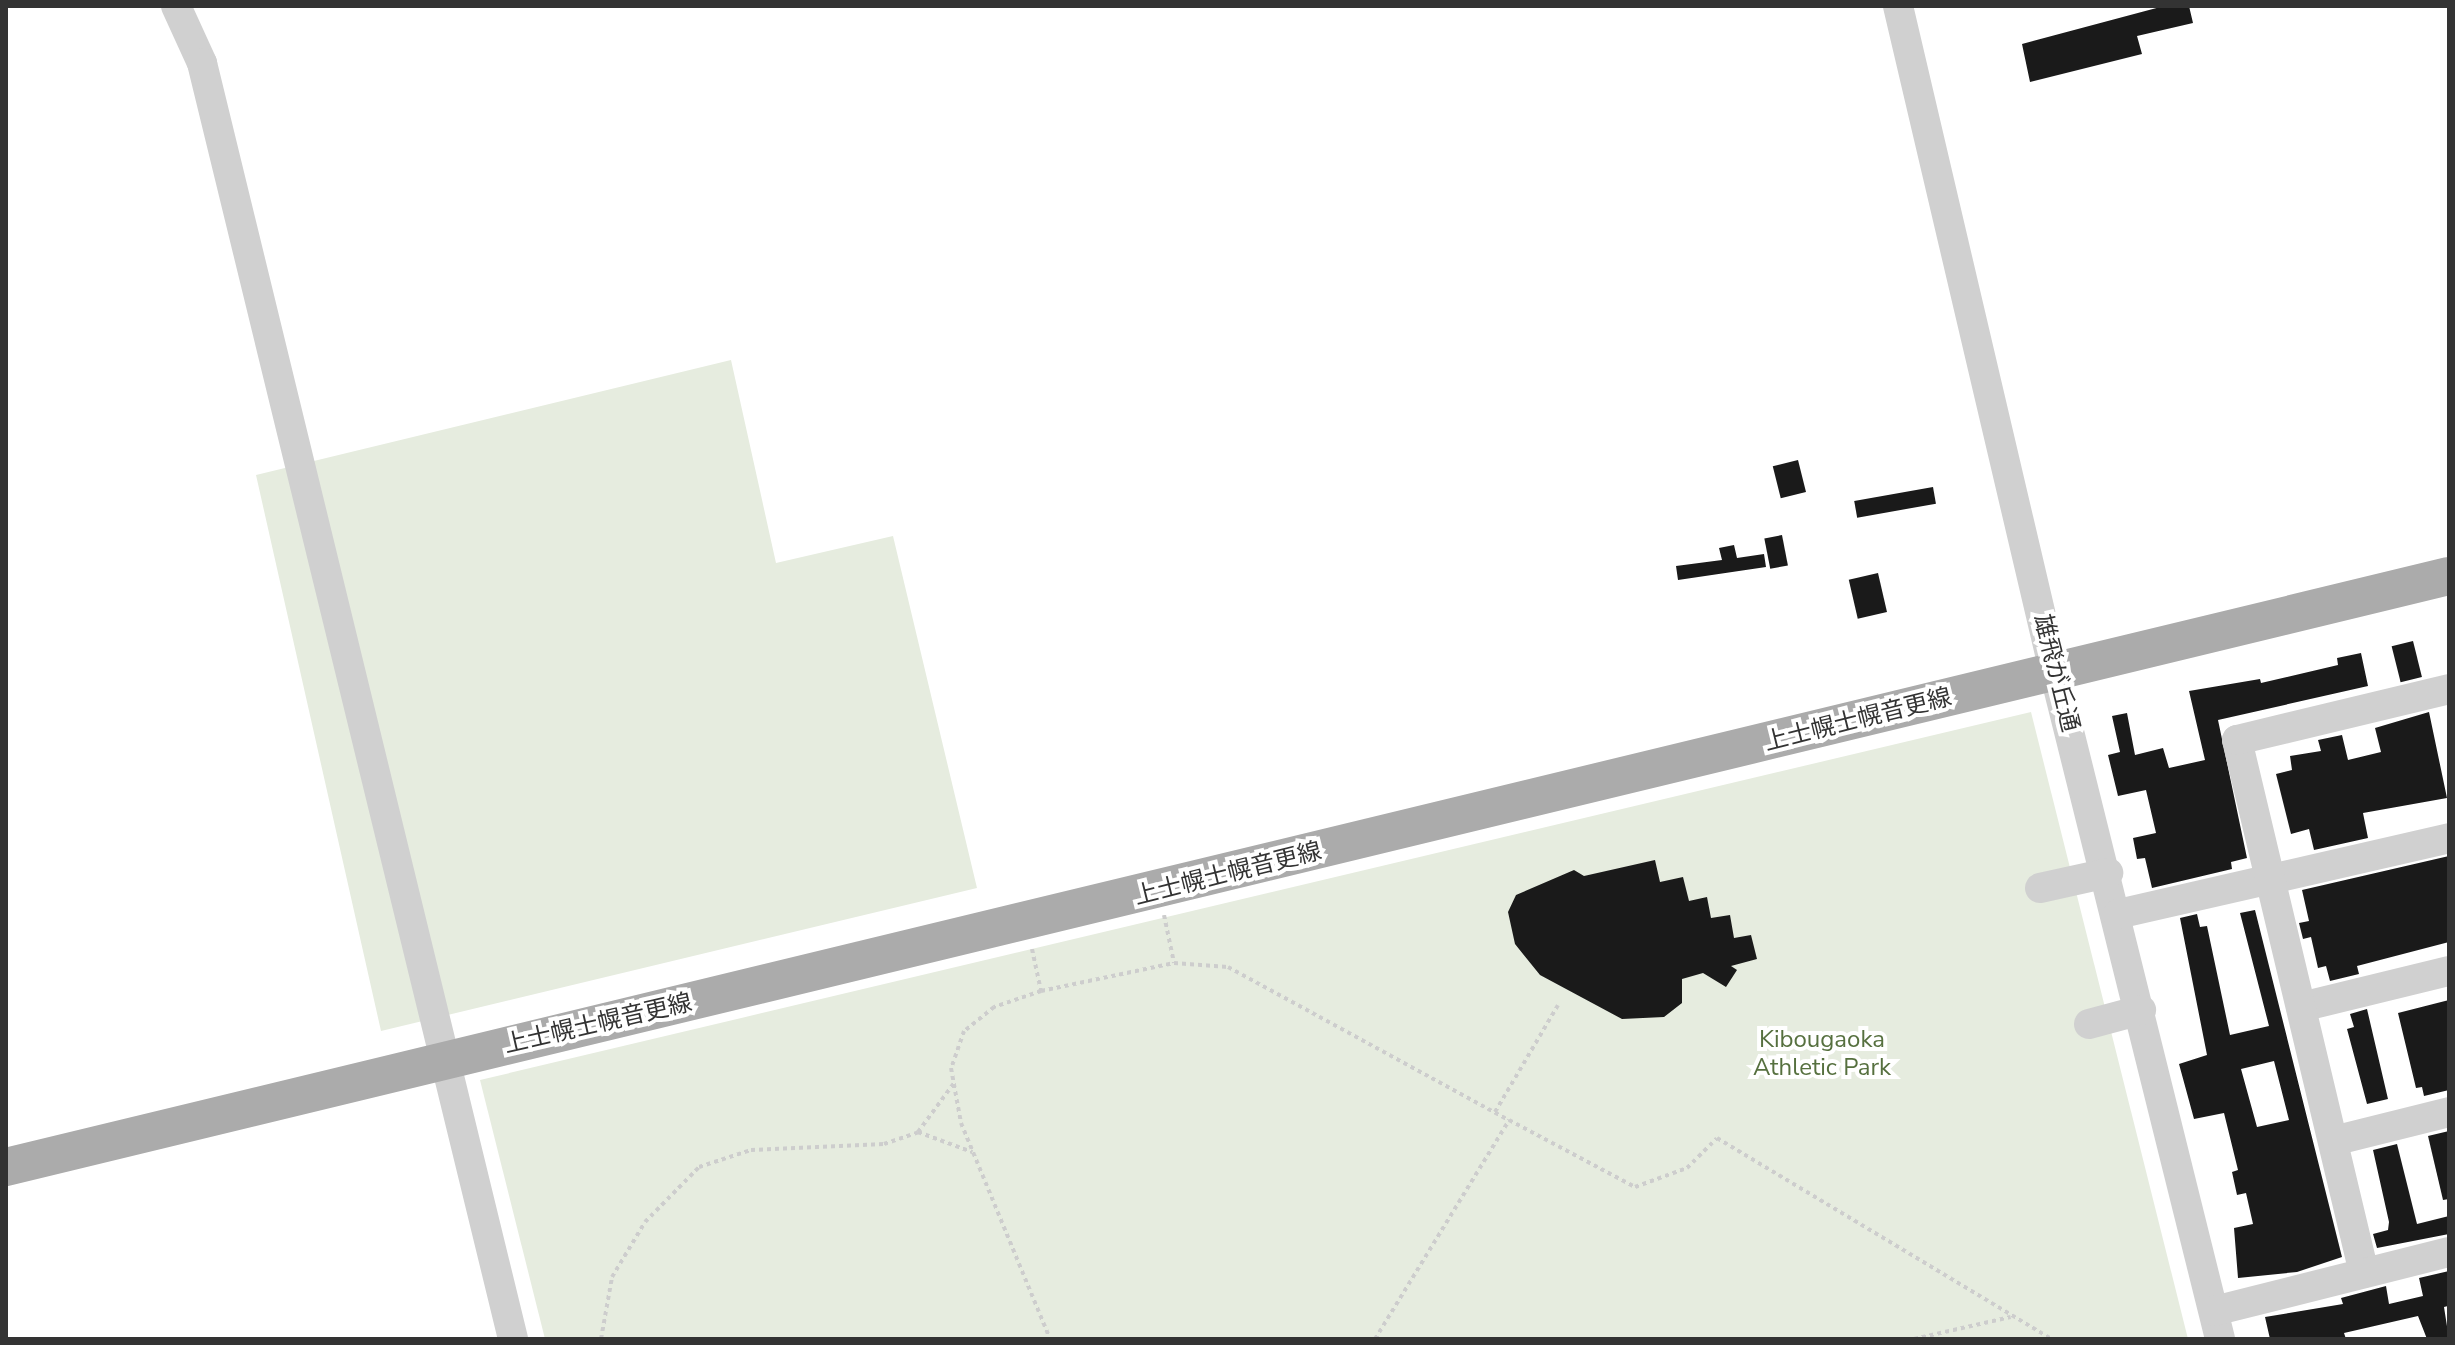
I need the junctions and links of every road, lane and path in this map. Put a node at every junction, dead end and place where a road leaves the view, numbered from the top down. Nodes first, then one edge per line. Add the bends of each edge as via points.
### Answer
1 (176, 6) edge
2 (1898, 6) edge
3 (2449, 576) edge
4 (2054, 671) junction
5 (2449, 689) edge
6 (2449, 838) edge
7 (2108, 873) junction
8 (2270, 879) junction
9 (2040, 888) dead end
10 (1159, 890) junction
11 (2118, 914) junction
12 (1027, 923) junction
13 (1174, 963) junction
14 (2449, 971) edge
15 (1041, 991) junction
16 (1558, 1005) dead end
17 (2301, 1007) junction
18 (2141, 1010) junction
19 (2089, 1024) dead end
20 (444, 1060) junction
21 (954, 1083) junction
22 (1495, 1112) junction
23 (2449, 1112) edge
24 (1509, 1120) junction
25 (918, 1132) junction
26 (2333, 1141) junction
27 (972, 1152) junction
28 (6, 1167) edge
29 (2449, 1252) edge
30 (2364, 1273) junction
31 (2013, 1317) junction
32 (2217, 1325) edge
33 (513, 1339) edge
34 (601, 1339) edge
35 (1050, 1339) edge
36 (1375, 1339) edge
37 (1914, 1339) edge
38 (2052, 1339) edge

1 - 20 street via 202,63
2 - 4 street, 雄飛が丘通
3 - 4 main road, 上士幌士幌音更線
4 - 7 street, 雄飛が丘通
4 - 10 main road, 上士幌士幌音更線
5 - 8 street via 2237,740
6 - 8 street
7 - 9 street
7 - 11 street, 雄飛が丘通
8 - 11 street
8 - 17 street
10 - 12 main road, 上士幌士幌音更線
10 - 13 path
11 - 18 street, 雄飛が丘通
12 - 15 path
12 - 20 main road, 上士幌士幌音更線
13 - 15 path
13 - 22 path via 1228,967
14 - 17 street
15 - 21 path via 994,1007 964,1031 951,1068
16 - 22 path
17 - 26 street
18 - 19 street
18 - 32 street, 雄飛が丘通
20 - 28 main road, 上士幌士幌音更線
20 - 33 street
21 - 25 path
21 - 27 path
22 - 24 path
23 - 26 street
24 - 31 path via 1635,1187 1687,1168 1717,1138
24 - 36 path
25 - 27 path
25 - 34 path via 884,1144 751,1150 699,1167 645,1222 612,1277
26 - 30 street
27 - 35 path
29 - 30 street
30 - 32 street
31 - 37 path
31 - 38 path

